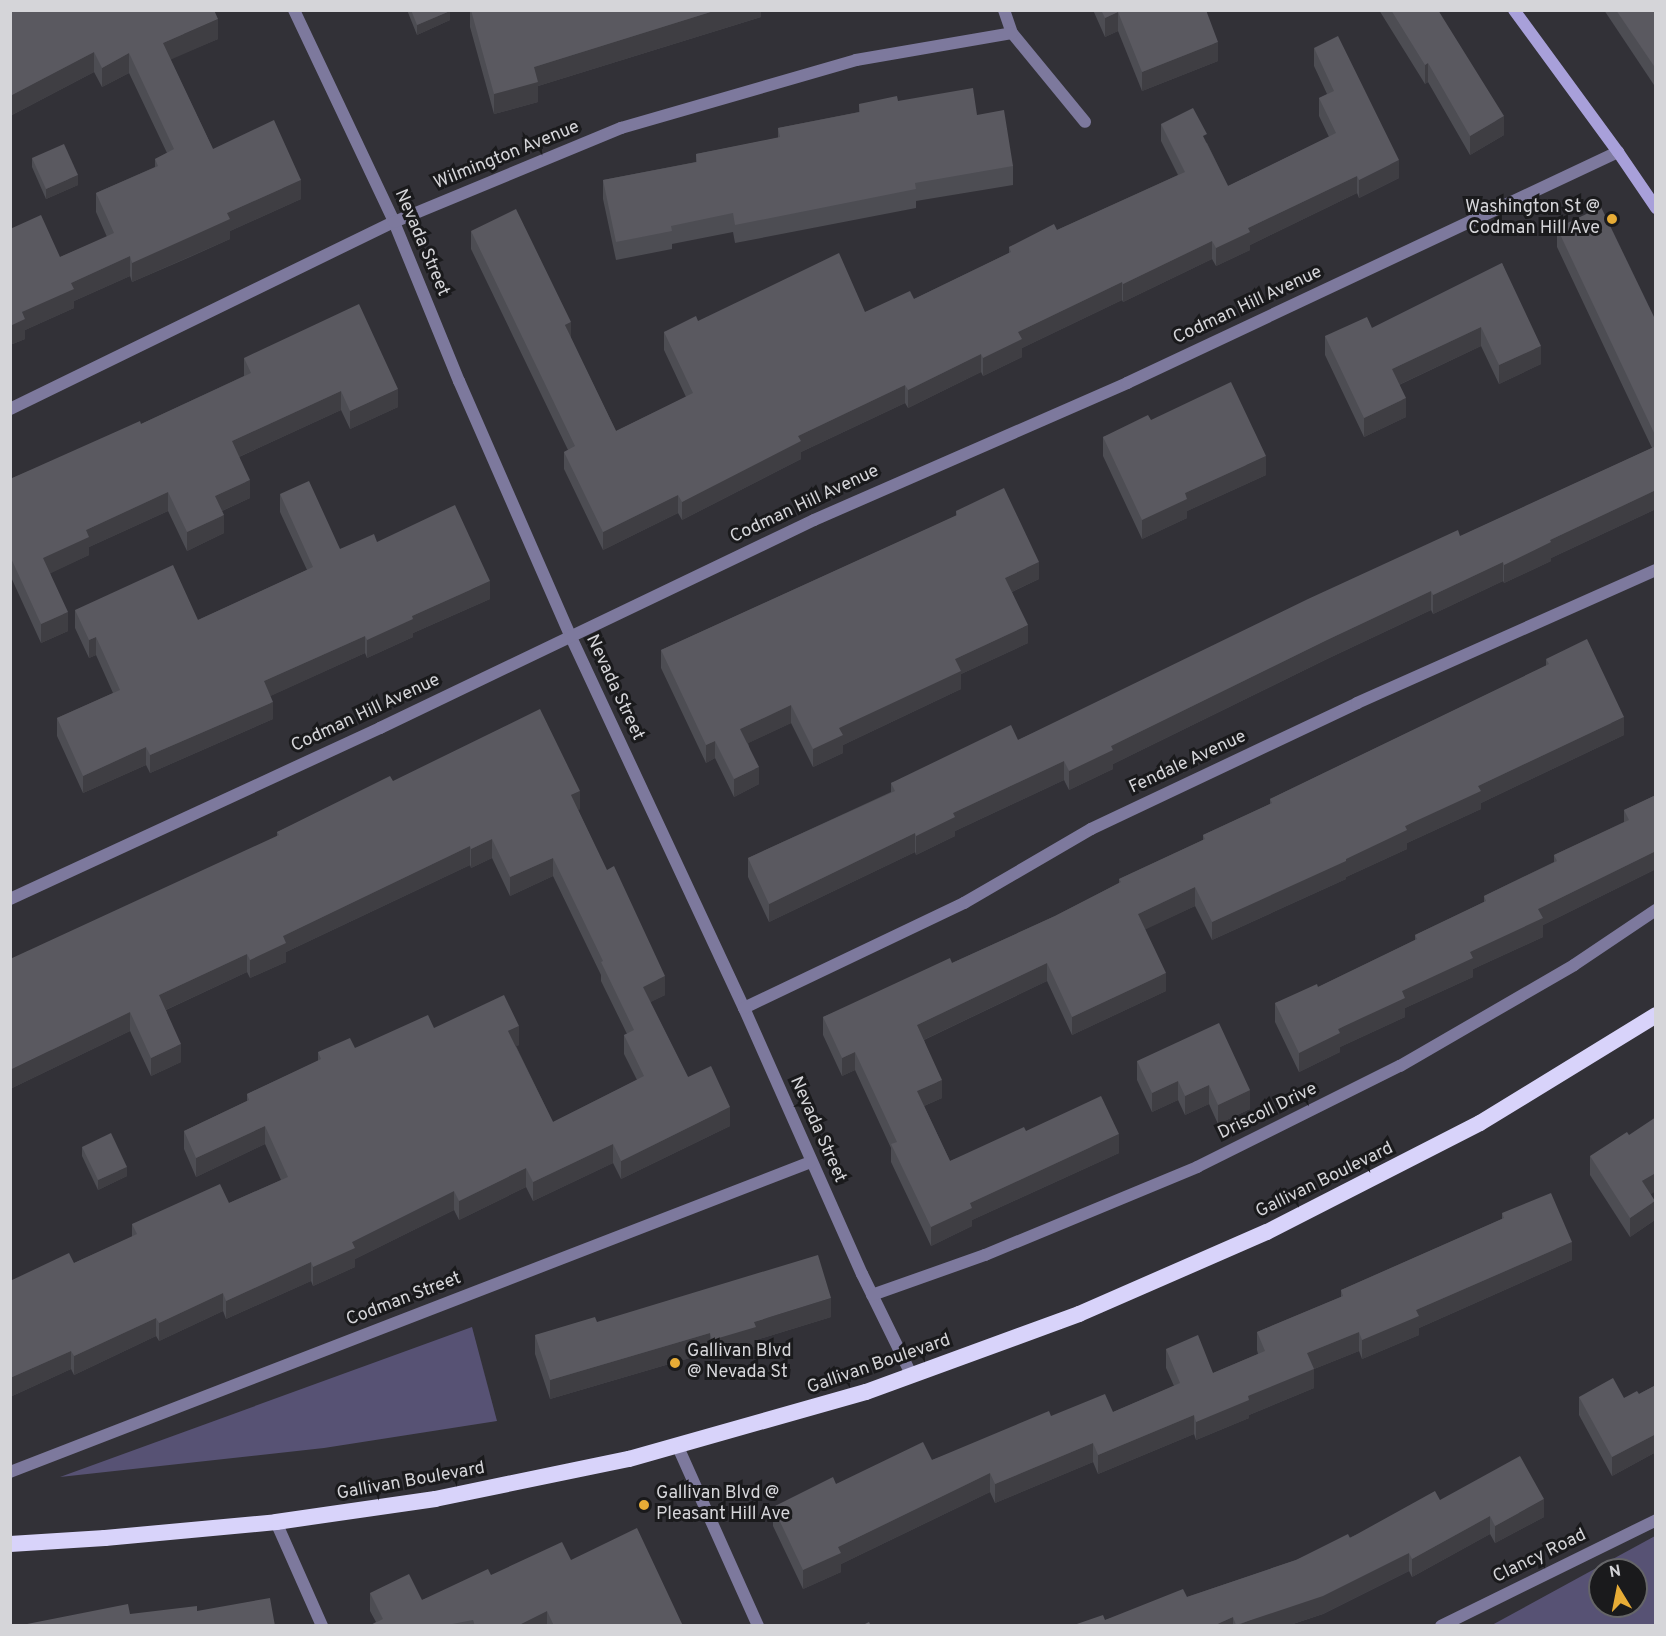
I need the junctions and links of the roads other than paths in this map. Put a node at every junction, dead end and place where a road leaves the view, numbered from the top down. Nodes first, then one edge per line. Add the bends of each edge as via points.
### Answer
1 (294, 10) edge
2 (1004, 10) edge
3 (1514, 10) edge
4 (1012, 33) junction
5 (1085, 122) dead end
6 (1618, 152) junction
7 (1656, 208) edge
8 (394, 222) junction
9 (10, 409) edge
10 (1656, 570) edge
11 (570, 635) junction
12 (10, 899) edge
13 (1656, 910) edge
14 (744, 1008) junction
15 (1656, 1015) edge
16 (811, 1162) junction
17 (872, 1295) junction
18 (912, 1376) junction
19 (678, 1447) junction
20 (10, 1472) edge
21 (1656, 1520) edge
22 (276, 1522) junction
23 (10, 1544) edge
24 (322, 1626) edge
25 (758, 1626) edge
26 (1441, 1626) edge

1 - 8 street, Nevada Street
2 - 4 street
3 - 6 main road
4 - 5 street
4 - 8 street, Wilmington Avenue via 856,60 621,128
6 - 7 main road
6 - 11 street, Codman Hill Avenue via 1127,383 814,520
8 - 9 street, Wilmington Avenue
8 - 11 street, Nevada Street
10 - 14 street, Fendale Avenue via 1357,703 1091,829 964,903
11 - 12 street, Codman Hill Avenue via 380,728
11 - 14 street, Nevada Street
13 - 17 street, Driscoll Drive via 1574,965 1400,1066 1208,1162 985,1255
14 - 16 street, Nevada Street
15 - 18 highway, Gallivan Boulevard via 1480,1123 1334,1200 1139,1290
16 - 17 street, Nevada Street
16 - 20 street, Codman Street
17 - 18 street, Nevada Street
18 - 19 highway, Gallivan Boulevard
19 - 22 highway, Gallivan Boulevard via 585,1470 435,1499
19 - 25 street
21 - 26 street, Clancy Road
22 - 23 highway, Gallivan Boulevard
22 - 24 street

